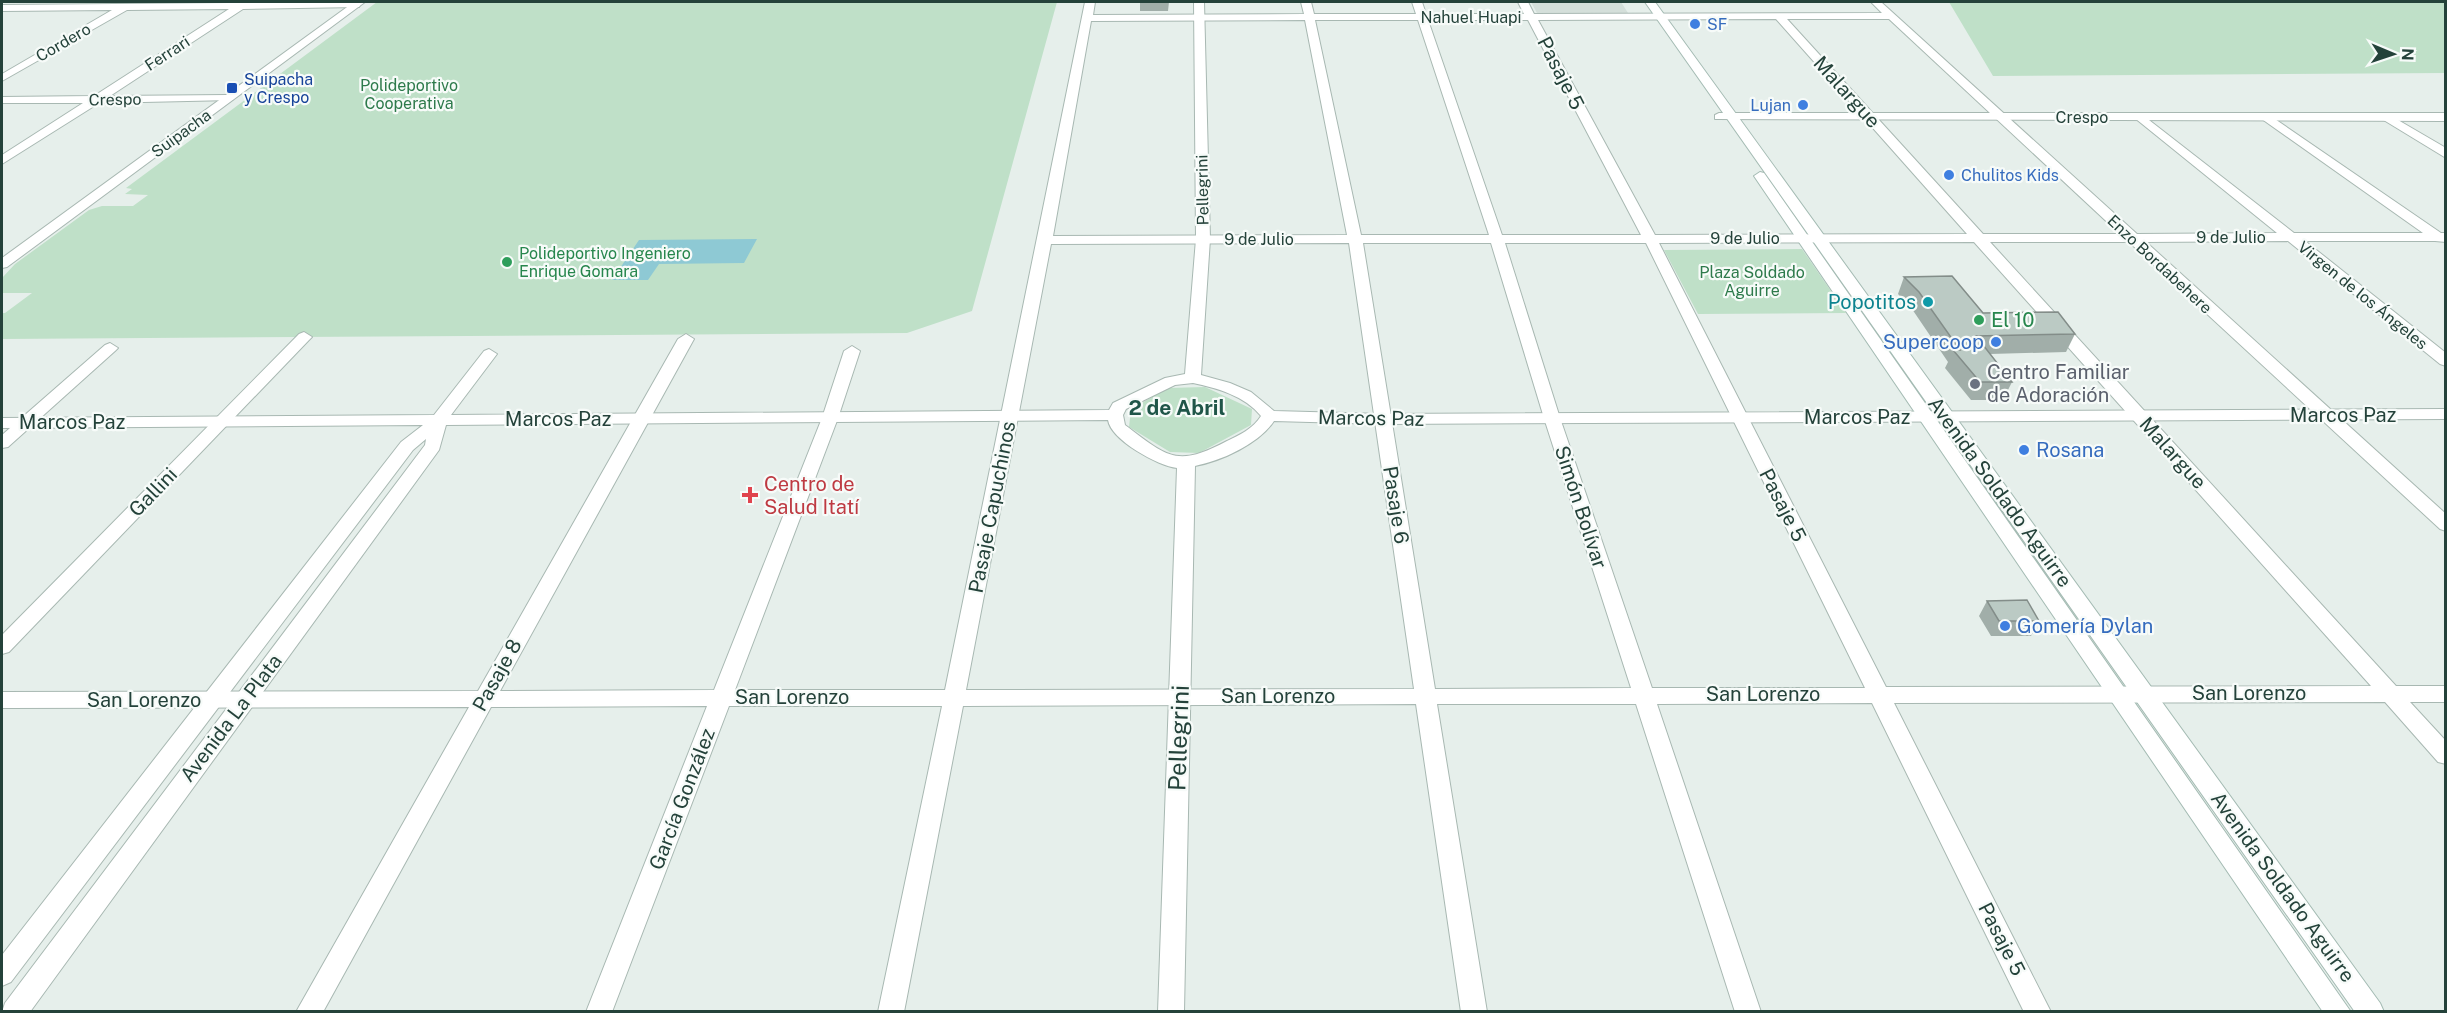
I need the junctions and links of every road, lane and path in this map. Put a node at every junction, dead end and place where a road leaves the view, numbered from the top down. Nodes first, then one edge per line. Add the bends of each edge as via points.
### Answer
1 (1090, 2) edge
2 (1199, 2) edge
3 (1417, 2) edge
4 (1875, 2) edge
5 (358, 3) edge
6 (241, 6) junction
7 (125, 7) junction
8 (2, 8) edge
9 (1307, 9) edge
10 (1527, 9) edge
11 (1650, 9) edge
12 (1891, 16) junction
13 (1198, 17) junction
14 (1422, 17) junction
15 (1779, 17) junction
16 (1087, 18) junction
17 (2, 78) edge
18 (228, 98) junction
19 (2, 100) edge
20 (95, 100) junction
21 (1726, 117) junction
22 (1870, 117) junction
23 (2000, 117) junction
24 (2140, 117) junction
25 (2265, 117) junction
26 (2386, 117) junction
27 (2445, 117) edge
28 (2445, 154) edge
29 (2, 160) edge
30 (2290, 237) junction
31 (1650, 238) junction
32 (1811, 238) junction
33 (1979, 238) junction
34 (2132, 238) junction
35 (1203, 239) junction
36 (1355, 239) junction
37 (1497, 239) junction
38 (2443, 239) edge
39 (1045, 240) junction
40 (2, 264) edge
41 (304, 337) dead end
42 (686, 339) dead end
43 (110, 348) dead end
44 (852, 351) dead end
45 (489, 354) dead end
46 (2445, 361) edge
47 (1193, 378) junction
48 (2445, 414) edge
49 (2325, 415) junction
50 (1010, 416) junction
51 (1115, 416) junction
52 (1269, 416) junction
53 (2139, 416) junction
54 (1739, 417) junction
55 (1927, 417) junction
56 (1947, 417) junction
57 (830, 418) junction
58 (1552, 418) junction
59 (642, 419) junction
60 (1382, 419) junction
61 (439, 420) junction
62 (222, 421) junction
63 (2, 423) edge
64 (24, 423) junction
65 (2, 442) edge
66 (1186, 465) junction
67 (2445, 525) edge
68 (2, 647) edge
69 (2118, 693) junction
70 (2144, 693) junction
71 (1877, 694) junction
72 (2390, 694) junction
73 (2445, 694) edge
74 (1425, 695) junction
75 (1644, 695) junction
76 (1180, 696) junction
77 (954, 697) junction
78 (722, 698) junction
79 (213, 699) junction
80 (246, 699) junction
81 (484, 699) junction
82 (2, 700) edge
83 (2445, 756) edge
84 (2, 974) edge
85 (14, 1011) edge
86 (309, 1011) edge
87 (600, 1011) edge
88 (891, 1011) edge
89 (1171, 1011) edge
90 (1473, 1011) edge
91 (1748, 1011) edge
92 (2038, 1011) edge
93 (2338, 1011) edge
94 (2371, 1011) edge

1 - 16 street, Pasaje Capuchinos
2 - 13 street, Pellegrini
3 - 14 street, Simón Bolívar
4 - 12 street, Enzo Bordabehere
5 - 6 street
5 - 18 street, Suipacha
6 - 7 street
6 - 20 street, Ferrari
7 - 8 street
7 - 17 street, Cordero
9 - 13 street, Nahuel Huapi
9 - 14 street, Nahuel Huapi
9 - 36 street, Pasaje 6
10 - 11 street, Nahuel Huapi
10 - 14 street, Nahuel Huapi
10 - 31 street, Pasaje 5
11 - 15 street, Nahuel Huapi
11 - 21 street, Avenida Soldado Aguirre
12 - 15 street, Nahuel Huapi
12 - 23 street, Enzo Bordabehere
13 - 16 street, Nahuel Huapi
13 - 35 street, Pellegrini
14 - 37 street, Simón Bolívar
15 - 22 street, Malargue
16 - 39 street, Pasaje Capuchinos
18 - 20 street, Crespo
18 - 40 street, Suipacha
19 - 20 street, Crespo
20 - 29 street, Ferrari
21 - 22 street, Crespo
21 - 32 street, Avenida Soldado Aguirre
22 - 23 street, Crespo
22 - 33 street, Malargue
23 - 24 street, Crespo
23 - 34 street, Enzo Bordabehere
24 - 25 street, Crespo
24 - 30 street, Virgen de los Ángeles
25 - 26 street, Crespo
25 - 38 street
26 - 27 street, Crespo
26 - 28 street
30 - 34 street, 9 de Julio
30 - 38 street, 9 de Julio
30 - 46 street, Virgen de los Ángeles
31 - 32 street, 9 de Julio
31 - 37 street, 9 de Julio
31 - 54 street, Pasaje 5
32 - 33 street, 9 de Julio
32 - 55 street, Avenida Soldado Aguirre
32 - 56 street, Avenida Soldado Aguirre
33 - 34 street, 9 de Julio
33 - 53 street, Malargue
34 - 49 street, Enzo Bordabehere
35 - 36 street, 9 de Julio
35 - 39 street, 9 de Julio
35 - 47 street, Pellegrini
36 - 37 street, 9 de Julio
36 - 60 street, Pasaje 6
37 - 58 street, Simón Bolívar
39 - 50 street, Pasaje Capuchinos
41 - 62 street, Gallini
42 - 59 street, Pasaje 8
43 - 64 street
44 - 57 street, García González
45 - 61 street, Avenida La Plata
47 - 51 street via 1171,381 1119,406
47 - 52 street via 1214,382 1263,405
48 - 49 street, Marcos Paz
49 - 53 street, Marcos Paz
49 - 67 street, Enzo Bordabehere
50 - 51 street, Marcos Paz
50 - 57 street, Marcos Paz
50 - 77 street, Pasaje Capuchinos
51 - 66 street via 1117,427 1155,455
52 - 60 street, Marcos Paz
52 - 66 street via 1264,427 1213,456
53 - 56 street, Marcos Paz
53 - 72 street, Malargue
54 - 55 street, Marcos Paz
54 - 58 street, Marcos Paz
54 - 71 street, Pasaje 5
55 - 56 street, Marcos Paz
55 - 69 street, Avenida Soldado Aguirre
56 - 70 street, Avenida Soldado Aguirre
57 - 59 street, Marcos Paz
57 - 78 street, García González
58 - 60 street, Marcos Paz
58 - 75 street, Simón Bolívar
59 - 61 street, Marcos Paz
59 - 81 street, Pasaje 8
60 - 74 street, Pasaje 6
61 - 62 street, Marcos Paz
61 - 79 street, Avenida La Plata via 407,446
61 - 80 street, Avenida La Plata via 433,446
62 - 64 street, Marcos Paz
62 - 68 street, Gallini
63 - 64 street, Marcos Paz
64 - 65 street
66 - 76 street, Pellegrini
69 - 70 street, San Lorenzo
69 - 71 street, San Lorenzo
69 - 93 street, Avenida Soldado Aguirre
70 - 72 street, San Lorenzo
70 - 94 street, Avenida Soldado Aguirre
71 - 75 street, San Lorenzo
71 - 92 street, Pasaje 5
72 - 73 street, San Lorenzo
72 - 83 street, Malargue
74 - 75 street, San Lorenzo
74 - 76 street, San Lorenzo
74 - 90 street, Pasaje 6
75 - 91 street, Simón Bolívar
76 - 77 street, San Lorenzo
76 - 89 street, Pellegrini
77 - 78 street, San Lorenzo
77 - 88 street, Pasaje Capuchinos
78 - 81 street, San Lorenzo
78 - 87 street, García González
79 - 80 street, San Lorenzo
79 - 82 street, San Lorenzo
79 - 84 street, Avenida La Plata
80 - 81 street, San Lorenzo
80 - 85 street, Avenida La Plata
81 - 86 street, Pasaje 8

